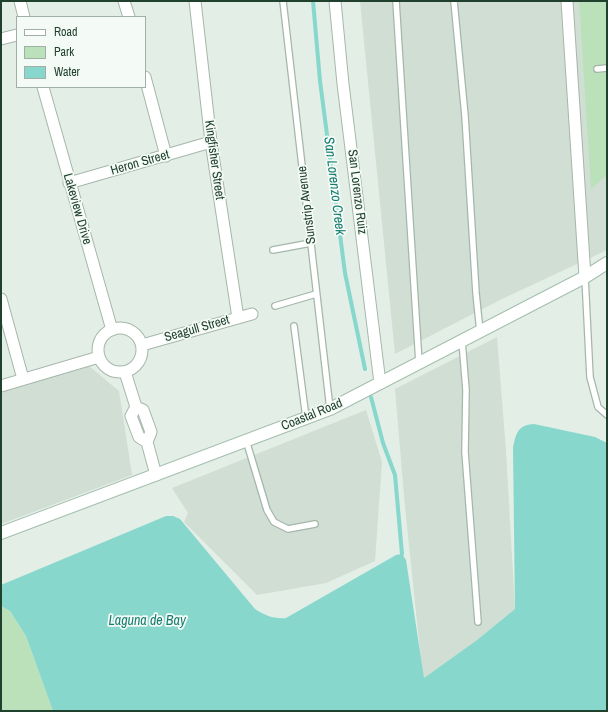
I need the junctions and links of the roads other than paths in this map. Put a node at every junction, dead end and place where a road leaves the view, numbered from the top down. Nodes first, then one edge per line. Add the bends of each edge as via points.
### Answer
1 (20, 1) edge
2 (124, 1) edge
3 (195, 1) edge
4 (283, 1) edge
5 (335, 1) edge
6 (396, 1) edge
7 (454, 1) edge
8 (567, 1) edge
9 (24, 16) edge
10 (129, 16) edge
11 (16, 35) edge
12 (1, 39) edge
13 (607, 68) edge
14 (597, 69) dead end
15 (146, 81) edge
16 (43, 88) edge
17 (211, 142) junction
18 (166, 156) junction
19 (69, 183) junction
20 (311, 243) junction
21 (273, 250) dead end
22 (607, 263) edge
23 (585, 277) junction
24 (316, 294) junction
25 (1, 299) edge
26 (275, 306) dead end
27 (252, 314) dead end
28 (238, 318) junction
29 (294, 326) dead end
30 (112, 330) junction
31 (480, 332) junction
32 (462, 341) junction
33 (142, 345) junction
34 (98, 357) junction
35 (419, 363) junction
36 (125, 372) junction
37 (24, 379) junction
38 (380, 384) junction
39 (1, 386) edge
40 (330, 409) junction
41 (607, 415) edge
42 (306, 418) junction
43 (246, 440) junction
44 (156, 475) junction
45 (315, 524) dead end
46 (1, 534) edge
47 (478, 622) dead end

1 - 9 street
2 - 10 street
3 - 17 street, Kingfisher Street
4 - 20 lane, Sunstrip Avenue
5 - 38 street, San Lorenzo Ruiz
6 - 35 lane
7 - 31 lane
8 - 23 street
11 - 12 street
13 - 14 lane
15 - 18 street
16 - 19 street, Lakeview Drive
17 - 18 street, Heron Street
17 - 28 street, Kingfisher Street
18 - 19 street, Heron Street
19 - 30 street, Lakeview Drive
20 - 21 lane
20 - 24 lane, Sunstrip Avenue
22 - 23 main road, Coastal Road
23 - 31 main road, Coastal Road
23 - 41 lane via 590,377 598,407
24 - 26 lane
24 - 40 lane, Sunstrip Avenue
25 - 37 street
27 - 28 street, Seagull Street
28 - 33 street, Seagull Street
29 - 42 lane
30 - 33 street via 120,328 132,332
30 - 34 street via 99,342
31 - 32 main road, Coastal Road
32 - 35 main road, Coastal Road
32 - 47 lane via 466,390 465,452
33 - 36 street via 138,364
34 - 36 street via 109,370 116,373
34 - 37 street
35 - 38 main road, Coastal Road
36 - 44 street via 136,407 143,410 151,432 147,442
37 - 39 street
38 - 40 main road, Coastal Road
40 - 42 main road, Coastal Road
42 - 43 main road, Coastal Road
43 - 44 main road, Coastal Road
43 - 45 lane via 267,510 274,522 288,529
44 - 46 main road, Coastal Road

